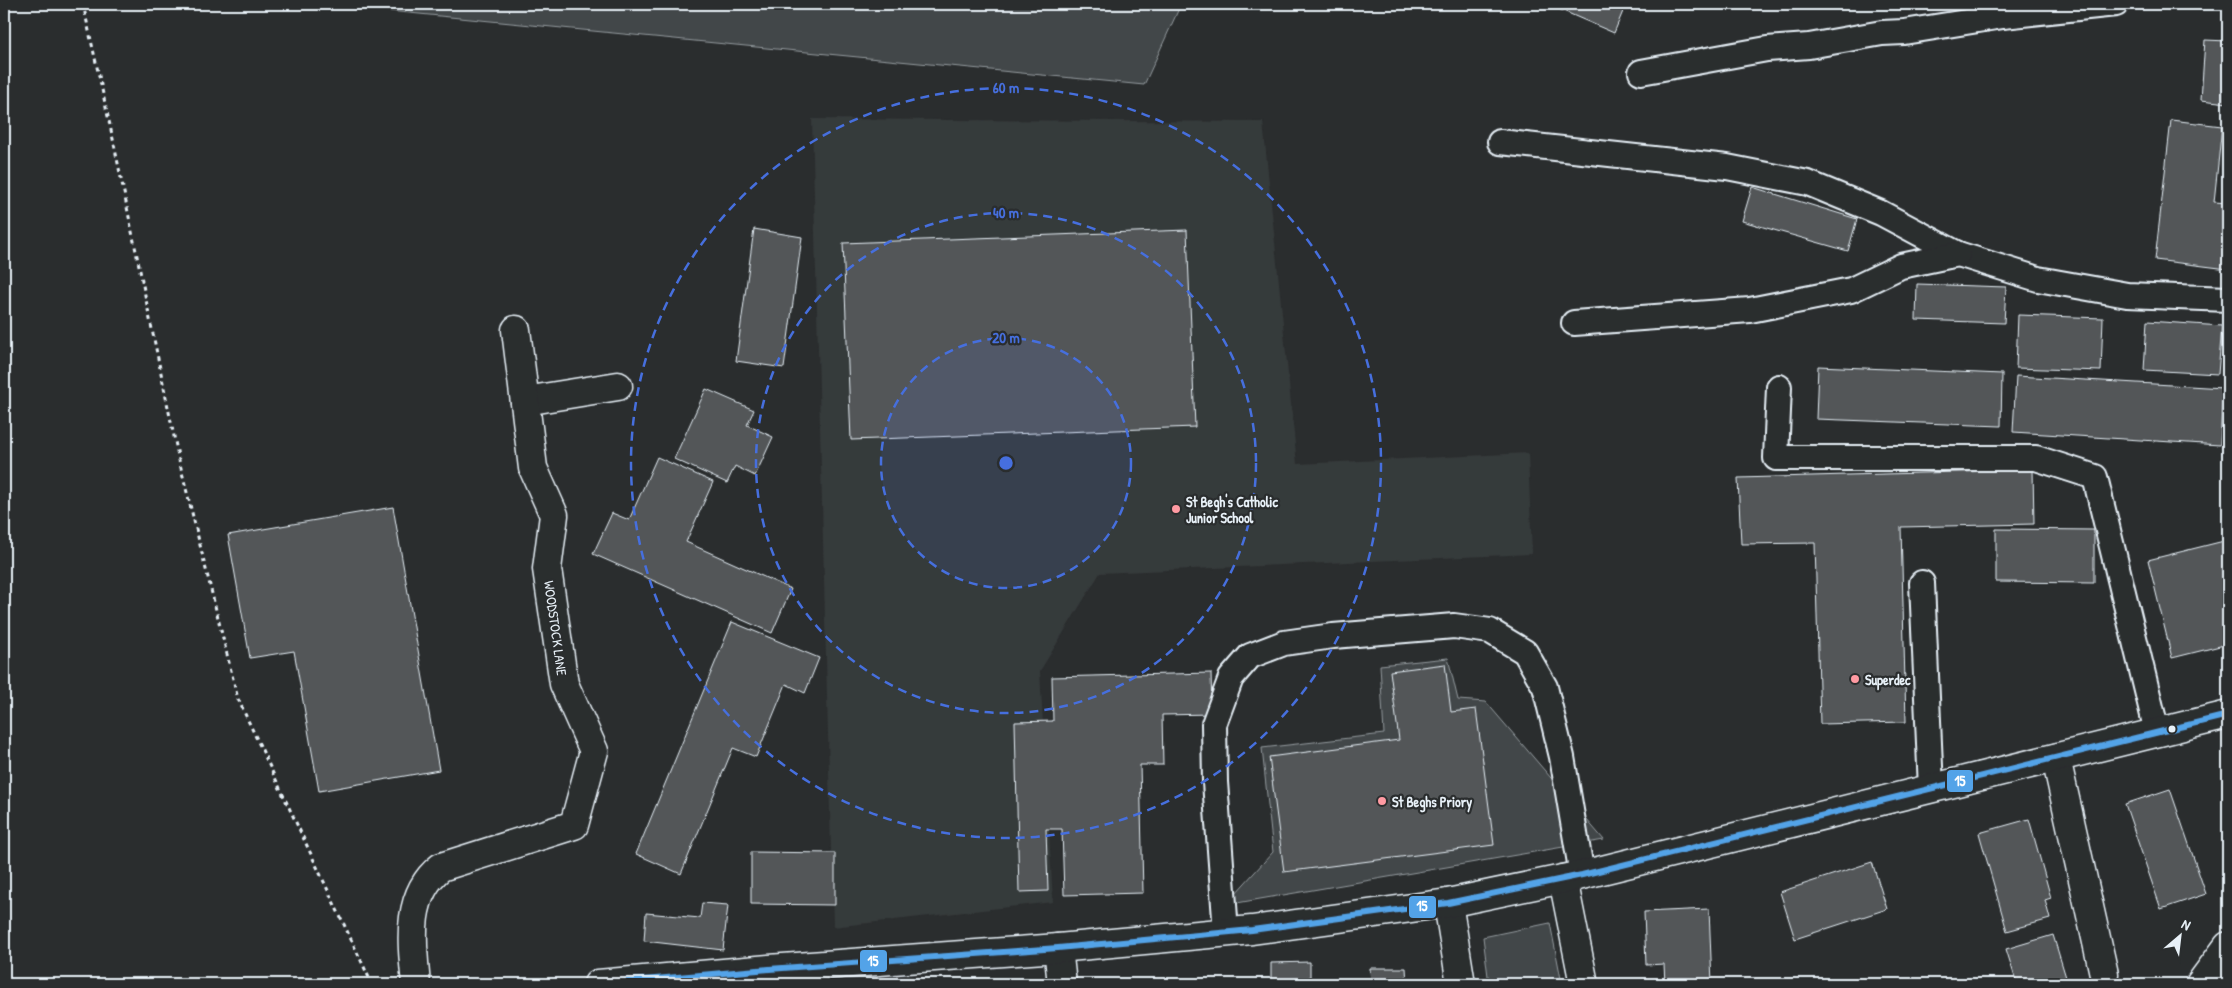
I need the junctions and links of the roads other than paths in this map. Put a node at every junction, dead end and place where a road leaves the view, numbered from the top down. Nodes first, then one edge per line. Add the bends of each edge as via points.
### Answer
1 (2116, 4) edge
2 (2071, 6) edge
3 (1641, 72) dead end
4 (1500, 142) dead end
5 (1958, 254) junction
6 (2228, 299) edge
7 (1574, 323) dead end
8 (516, 330) dead end
9 (618, 386) dead end
10 (1779, 387) dead end
11 (525, 401) junction
12 (1922, 583) dead end
13 (2228, 715) edge
14 (2158, 732) junction
15 (2056, 758) junction
16 (1931, 789) junction
17 (1573, 877) junction
18 (1448, 903) junction
19 (1226, 932) junction
20 (2228, 946) edge
21 (1058, 948) junction
22 (2104, 974) dead end
23 (416, 984) edge
24 (598, 984) edge
25 (1062, 984) edge
26 (1461, 984) edge
27 (1584, 984) edge
28 (2200, 984) edge

1 - 2 lane
2 - 3 lane via 1810,46 1767,49
4 - 5 lane via 1727,167 1808,183 1880,213
5 - 6 lane via 2038,278 2127,295
5 - 7 lane via 1901,266 1851,290 1750,310
8 - 11 street, WOODSTOCK LANE
9 - 11 street
10 - 14 lane via 1776,458 2036,458 2095,477
11 - 23 street, WOODSTOCK LANE via 533,468 554,515 548,569 564,684 594,751 574,825 441,867 432,874 420,893 413,920
12 - 16 lane
13 - 14 street
14 - 15 street
15 - 16 street
15 - 22 street
16 - 17 street
17 - 18 street
17 - 19 lane via 1562,757 1546,687 1524,652 1490,631 1454,626 1284,643 1250,656 1231,678 1214,724
17 - 27 street
18 - 19 street
18 - 26 street
19 - 21 street
20 - 28 street
21 - 24 street via 769,968
21 - 25 street

